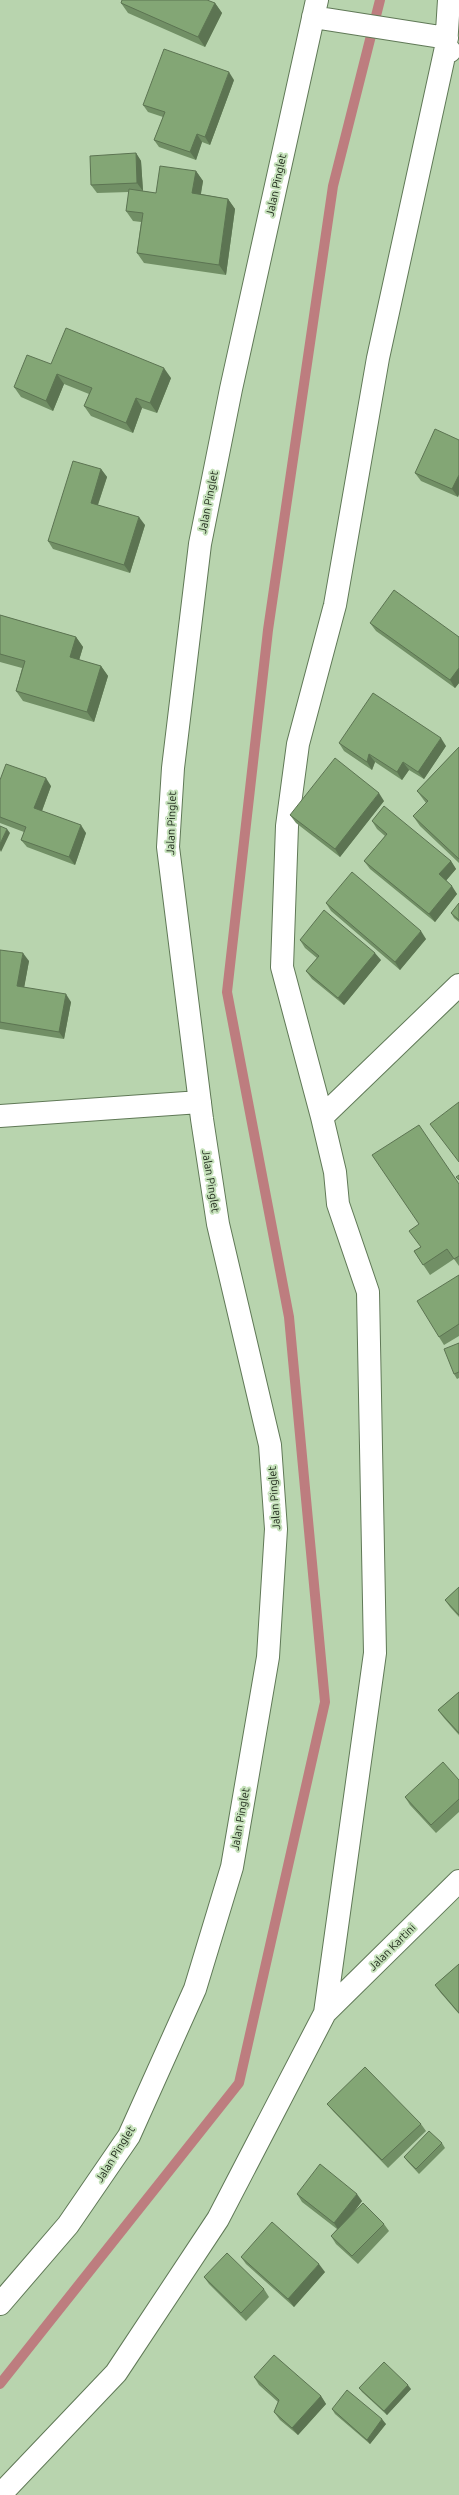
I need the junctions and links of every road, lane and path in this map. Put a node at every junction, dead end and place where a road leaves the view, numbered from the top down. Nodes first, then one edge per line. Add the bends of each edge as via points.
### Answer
1 (449, 0) edge
2 (319, 11) edge
3 (451, 49) edge
4 (459, 985) edge
5 (200, 1102) junction
6 (0, 1116) edge
7 (322, 1117) junction
8 (459, 1881) edge
9 (325, 2013) junction
10 (0, 2304) edge
11 (0, 2495) edge

1 - 3 street
2 - 3 street via 424,33
2 - 5 street, Jalan Pinglet via 231,389 200,544 173,768 168,847
3 - 7 street via 378,358 335,604 298,744 287,826 282,967
4 - 7 street
5 - 6 street
5 - 10 street, Jalan Pinglet via 218,1224 270,1445 276,1529 268,1657 232,1867 195,1989 129,2136 68,2225
7 - 9 street via 335,1172 338,1204 368,1292 375,1653
8 - 9 street, Jalan Kartini
9 - 11 street via 218,2219 116,2373

